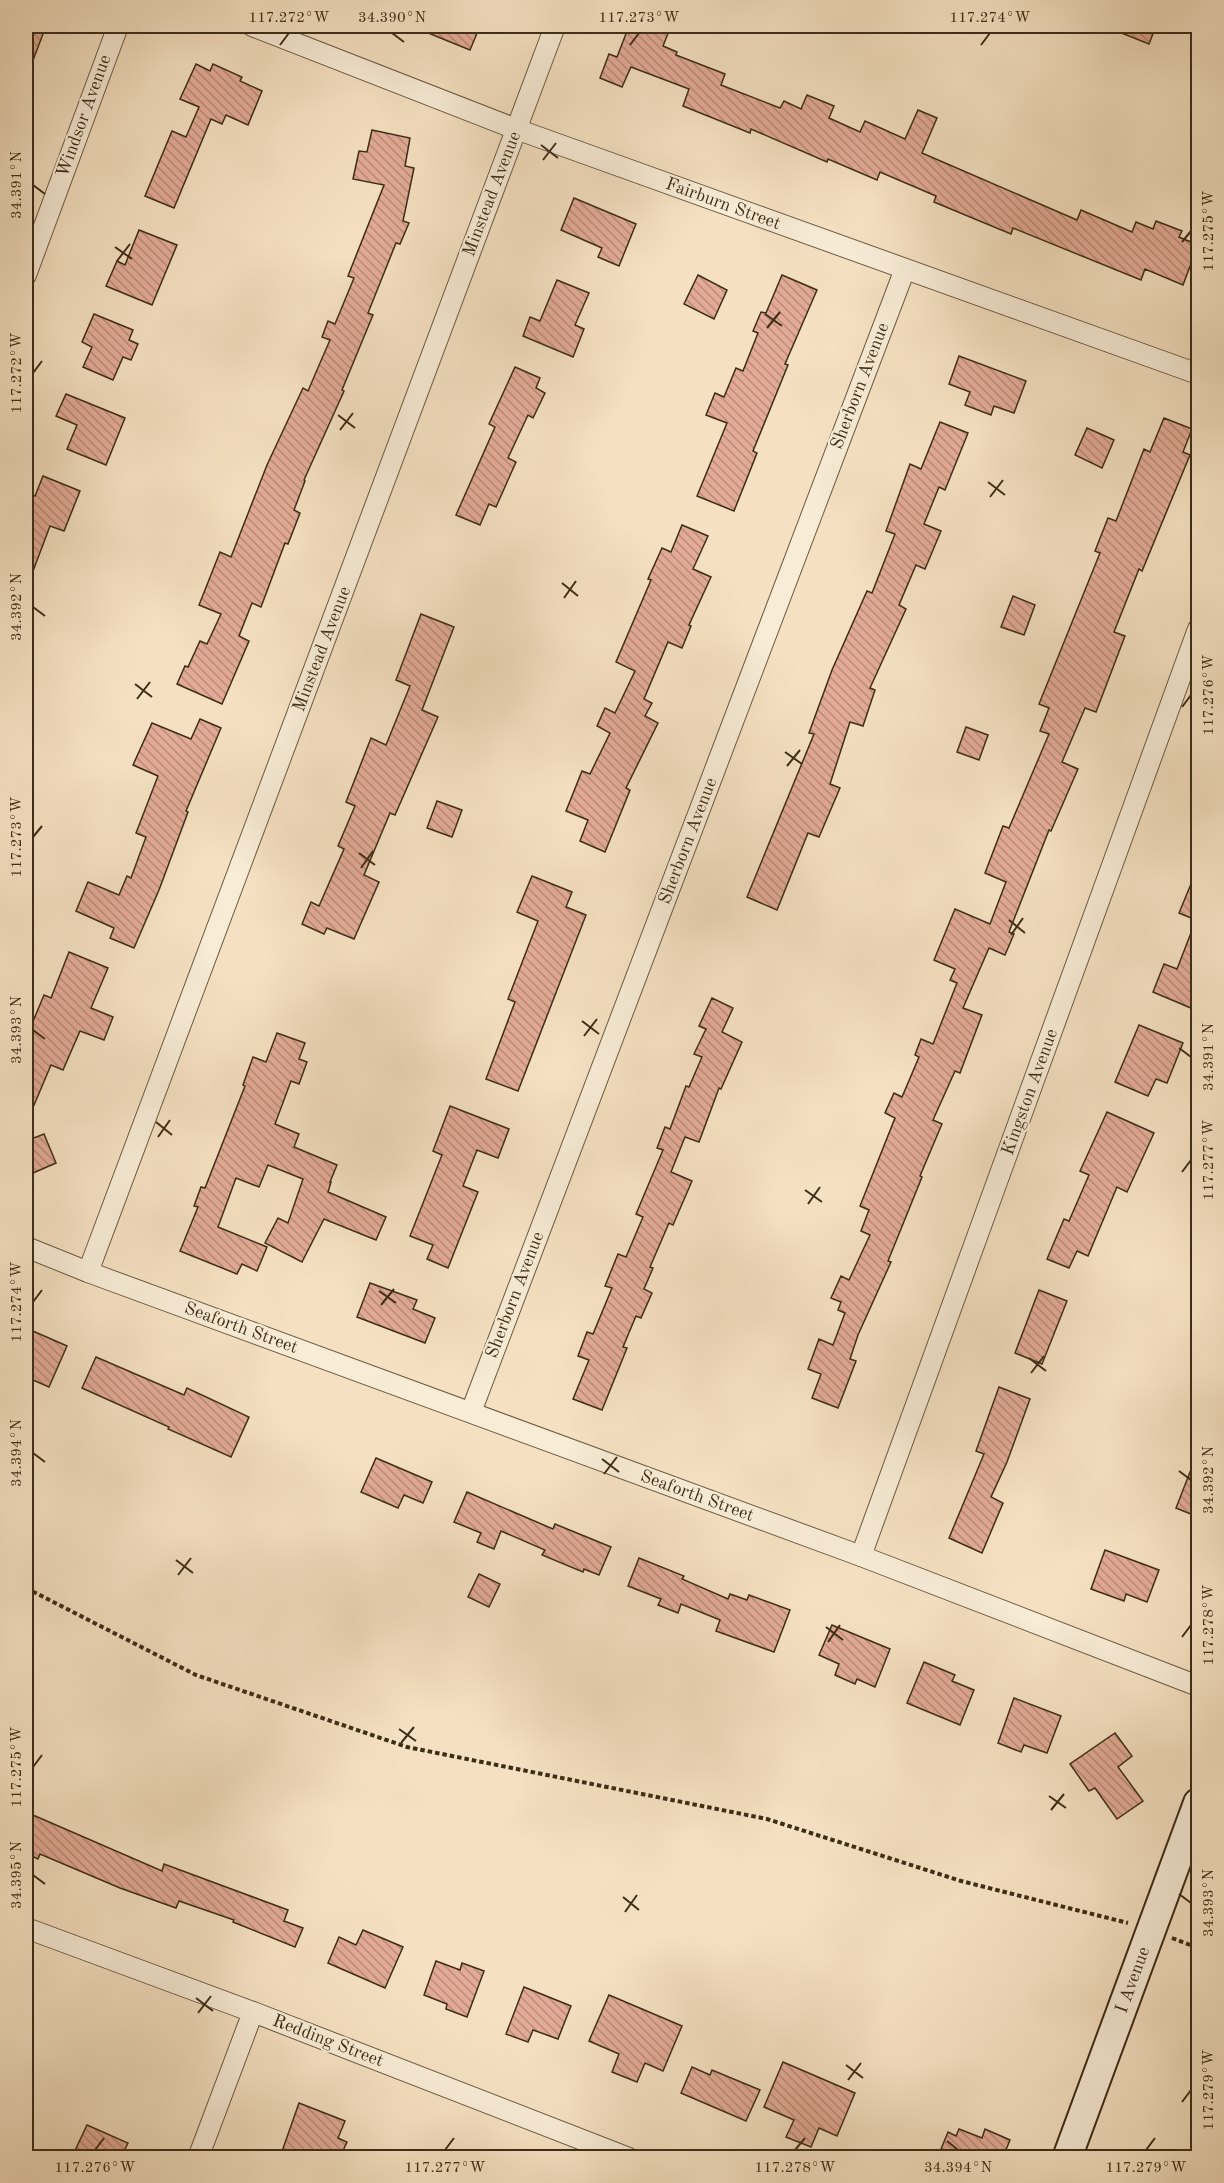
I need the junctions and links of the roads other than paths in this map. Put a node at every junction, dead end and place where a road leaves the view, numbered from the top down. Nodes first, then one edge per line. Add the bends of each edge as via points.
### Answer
1 (118, 26) edge
2 (252, 26) edge
3 (555, 26) edge
4 (516, 129) junction
5 (904, 269) junction
6 (26, 275) edge
7 (1198, 374) edge
8 (1198, 629) edge
9 (26, 1247) edge
10 (88, 1272) junction
11 (471, 1412) junction
12 (861, 1556) junction
13 (1198, 1686) edge
14 (1198, 1803) edge
15 (26, 1928) edge
16 (253, 2012) junction
17 (198, 2157) edge
18 (625, 2157) edge
19 (1067, 2157) edge

1 - 6 street, Windsor Avenue
2 - 4 street, Fairburn Street
3 - 4 street, Minstead Avenue
4 - 5 street, Fairburn Street
4 - 10 street, Minstead Avenue
5 - 7 street, Fairburn Street
5 - 11 street, Sherborn Avenue
8 - 12 street, Kingston Avenue
9 - 10 street, Seaforth Street
10 - 11 street, Seaforth Street
11 - 12 street, Seaforth Street
12 - 13 street, Seaforth Street
14 - 19 main road, I Avenue
15 - 16 street, Redding Street
16 - 17 street
16 - 18 street, Redding Street

